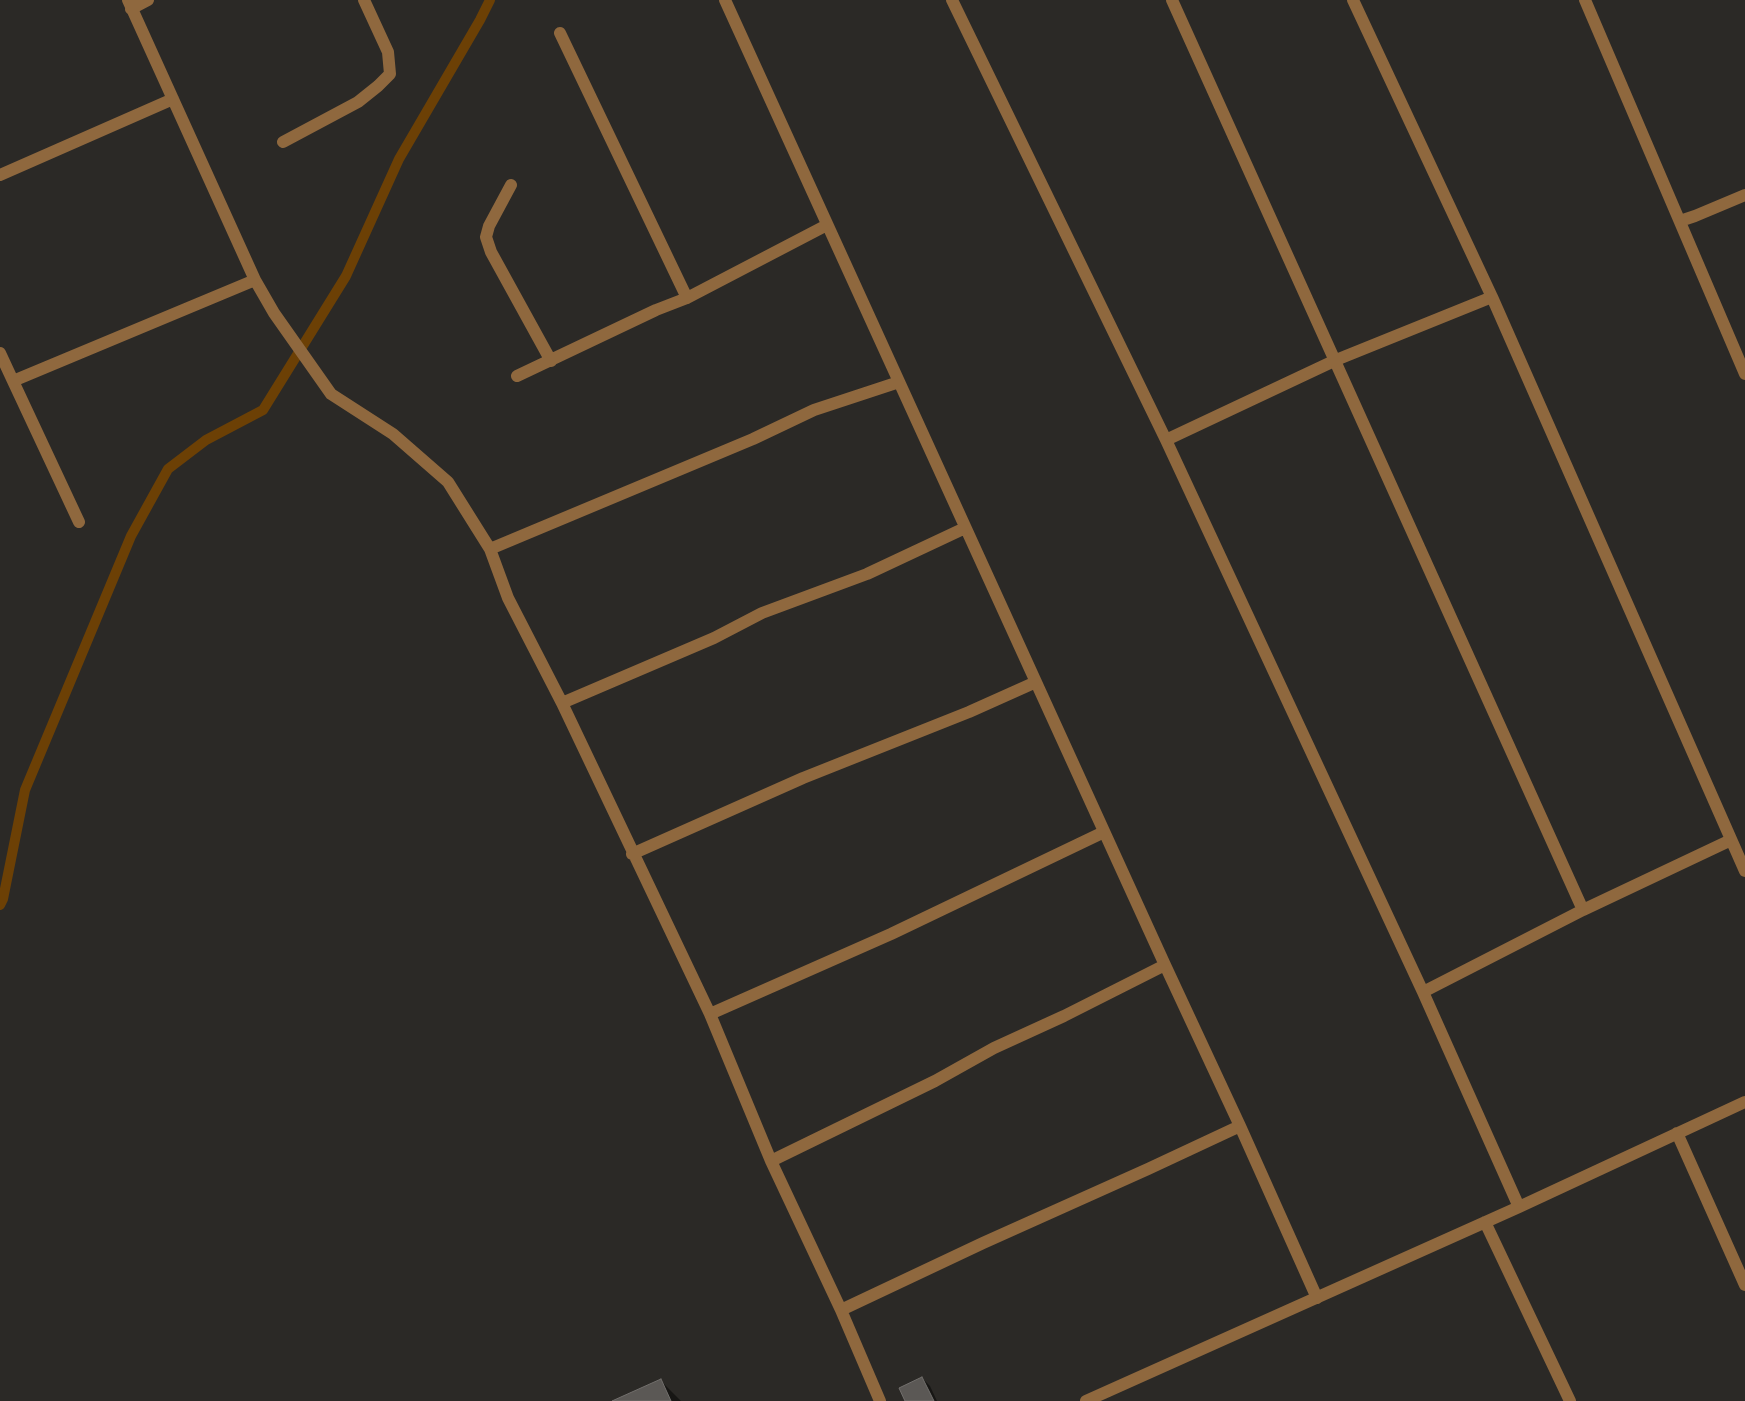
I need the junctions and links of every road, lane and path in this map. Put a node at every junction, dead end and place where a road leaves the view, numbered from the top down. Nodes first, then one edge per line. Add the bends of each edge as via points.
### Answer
1 (148, 0) edge
2 (364, 0) edge
3 (725, 0) edge
4 (952, 0) edge
5 (1172, 0) edge
6 (1353, 0) edge
7 (1585, 0) edge
8 (129, 4) edge
9 (560, 33) dead end
10 (172, 100) junction
11 (283, 142) dead end
12 (0, 175) edge
13 (511, 184) dead end
14 (1745, 195) edge
15 (1680, 221) junction
16 (827, 225) junction
17 (255, 280) junction
18 (1492, 297) junction
19 (687, 298) junction
20 (0, 353) edge
21 (1336, 360) junction
22 (551, 361) junction
23 (1745, 374) edge
24 (517, 376) dead end
25 (13, 381) junction
26 (899, 382) junction
27 (1166, 440) junction
28 (79, 522) dead end
29 (965, 528) junction
30 (490, 549) junction
31 (1036, 682) junction
32 (562, 703) junction
33 (1104, 832) junction
34 (1731, 840) junction
35 (632, 854) junction
36 (1745, 871) edge
37 (1583, 910) junction
38 (1165, 965) junction
39 (1423, 992) junction
40 (710, 1014) junction
41 (1745, 1102) edge
42 (1240, 1126) junction
43 (1677, 1133) junction
44 (771, 1162) junction
45 (1519, 1207) junction
46 (1484, 1222) junction
47 (1745, 1285) edge
48 (1317, 1298) junction
49 (841, 1310) junction
50 (880, 1401) edge
51 (1086, 1401) edge
52 (1570, 1401) edge

1 - 8 street
2 - 11 street via 388,52 390,74 358,102
3 - 16 street
4 - 27 street
5 - 21 street
6 - 18 street
7 - 15 street
8 - 10 street
9 - 19 street
10 - 12 street
10 - 17 street
13 - 22 street via 486,237
14 - 15 street
15 - 23 street
16 - 19 street
16 - 26 street
17 - 25 street
17 - 30 street via 330,394 393,434 448,482
18 - 21 street
18 - 34 street
19 - 22 street
20 - 25 street
21 - 27 street
21 - 37 street
22 - 24 street
25 - 28 street
26 - 29 street
26 - 30 street via 814,410 753,439
27 - 39 street
29 - 31 street
29 - 32 street via 874,570 762,613 714,638
30 - 32 street via 508,598
31 - 33 street
31 - 35 street via 803,778
32 - 35 street
33 - 38 street
33 - 40 street via 900,930
34 - 36 street
34 - 37 street
35 - 40 street
37 - 39 street
38 - 42 street
38 - 44 street
39 - 45 street
40 - 44 street
41 - 43 street
42 - 48 street
42 - 49 street
43 - 45 street
43 - 47 street
44 - 49 street
45 - 46 street
46 - 48 street
46 - 52 street
48 - 51 street
49 - 50 street

